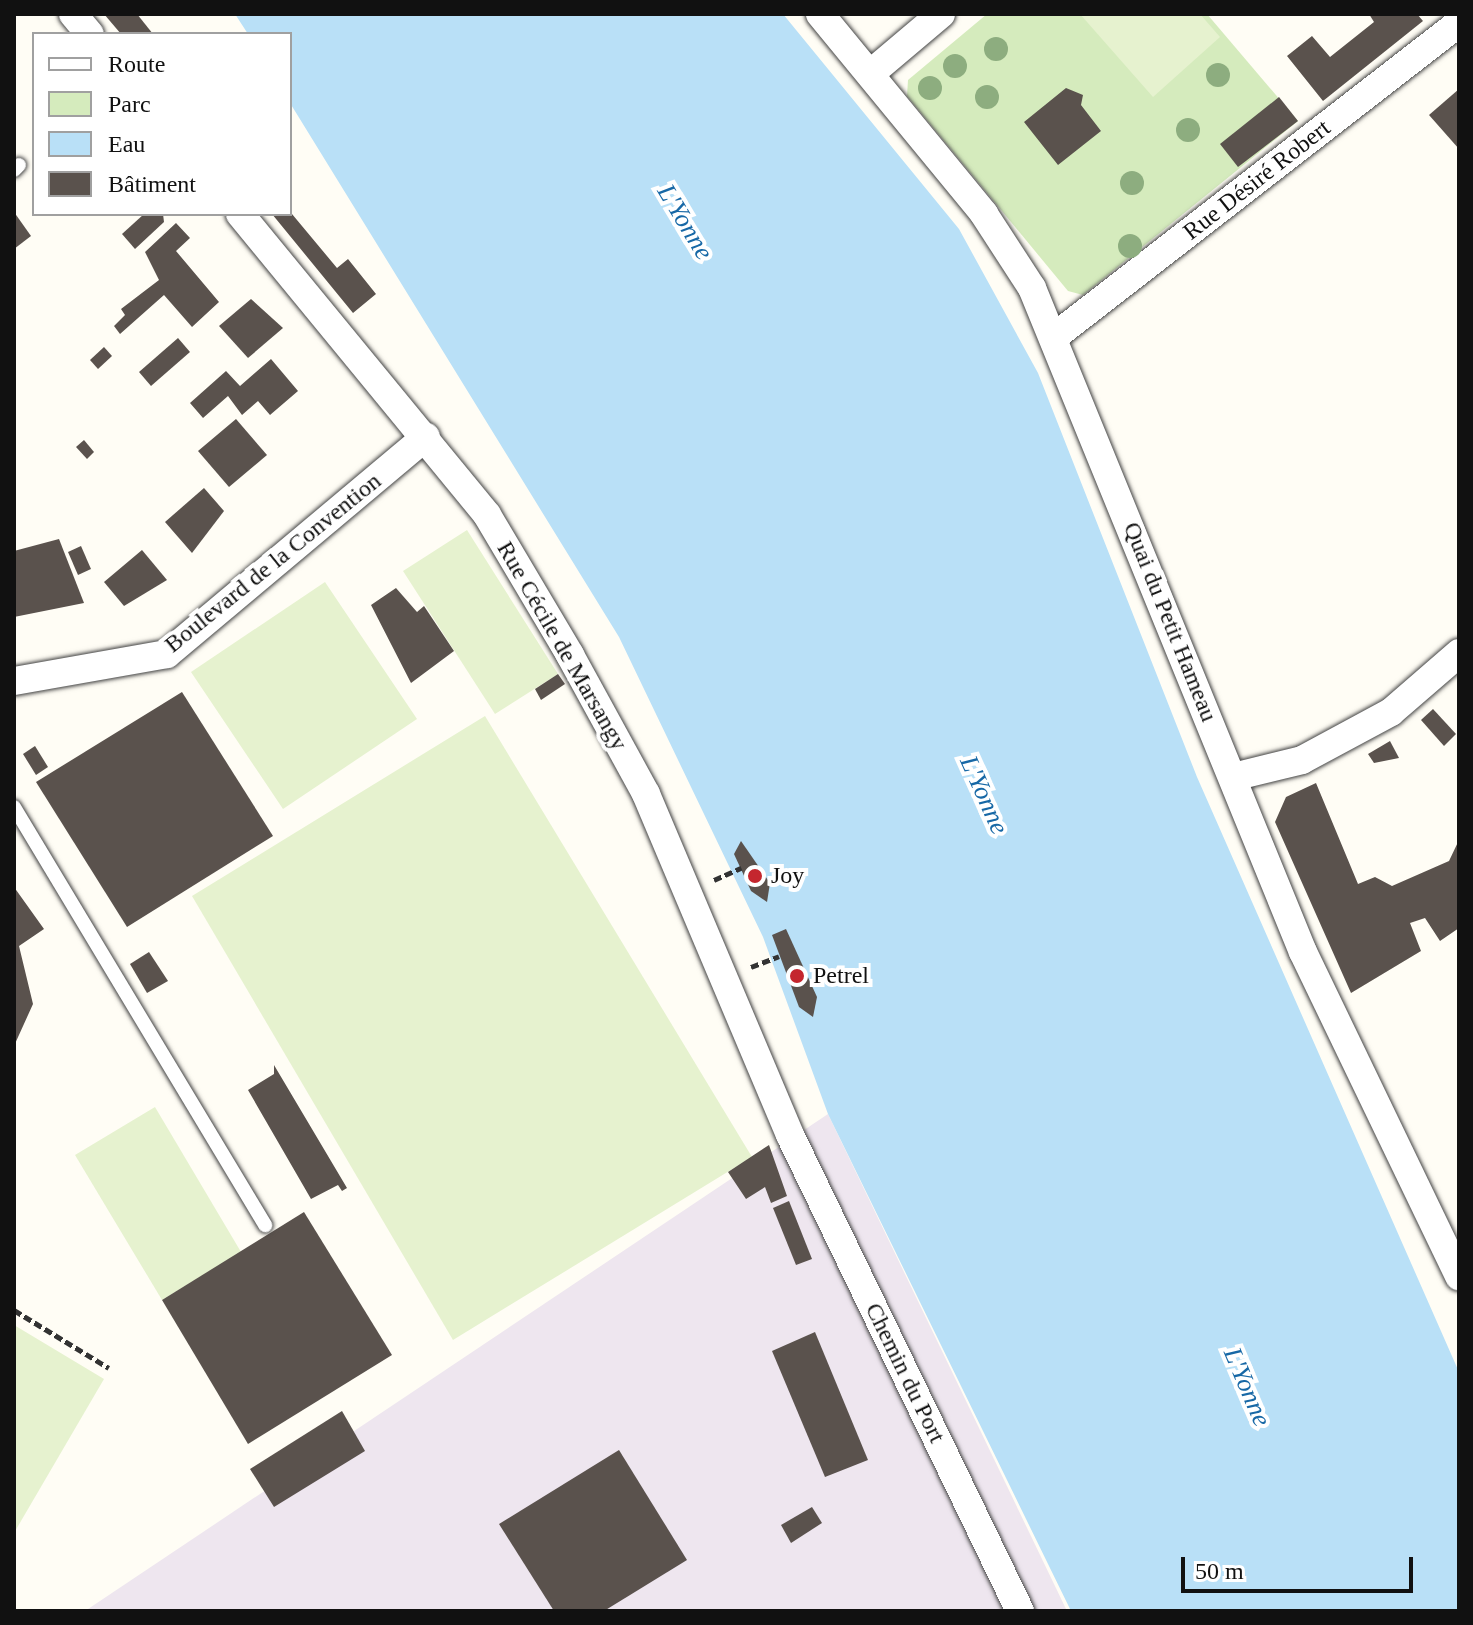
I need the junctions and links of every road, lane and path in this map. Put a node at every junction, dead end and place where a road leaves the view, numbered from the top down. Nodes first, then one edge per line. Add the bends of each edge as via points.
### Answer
1 (73, 14) edge
2 (820, 14) edge
3 (941, 14) edge
4 (1459, 23) edge
5 (88, 32) edge
6 (870, 74) junction
7 (242, 216) edge
8 (1054, 337) junction
9 (426, 437) junction
10 (1459, 653) edge
11 (14, 681) edge
12 (1233, 777) junction
13 (14, 807) edge
14 (790, 1135) joint
15 (265, 1225) dead end
16 (1456, 1273) edge
17 (14, 1310) edge
18 (109, 1368) dead end
19 (1020, 1611) edge

1 - 5 street
2 - 6 street, Quai du Petit Hameau
3 - 6 street
4 - 8 street, Rue Désiré Robert
6 - 8 street, Quai du Petit Hameau via 984,214
7 - 9 street, Rue Cécile de Marsangy
8 - 12 street, Quai du Petit Hameau
9 - 11 street, Boulevard de la Convention via 167,654
9 - 14 street, Rue Cécile de Marsangy via 487,515 646,794
10 - 12 street via 1391,712 1302,760
12 - 16 street, Quai du Petit Hameau via 1303,952
13 - 15 lane
14 - 19 street, Chemin du Port
17 - 18 path

